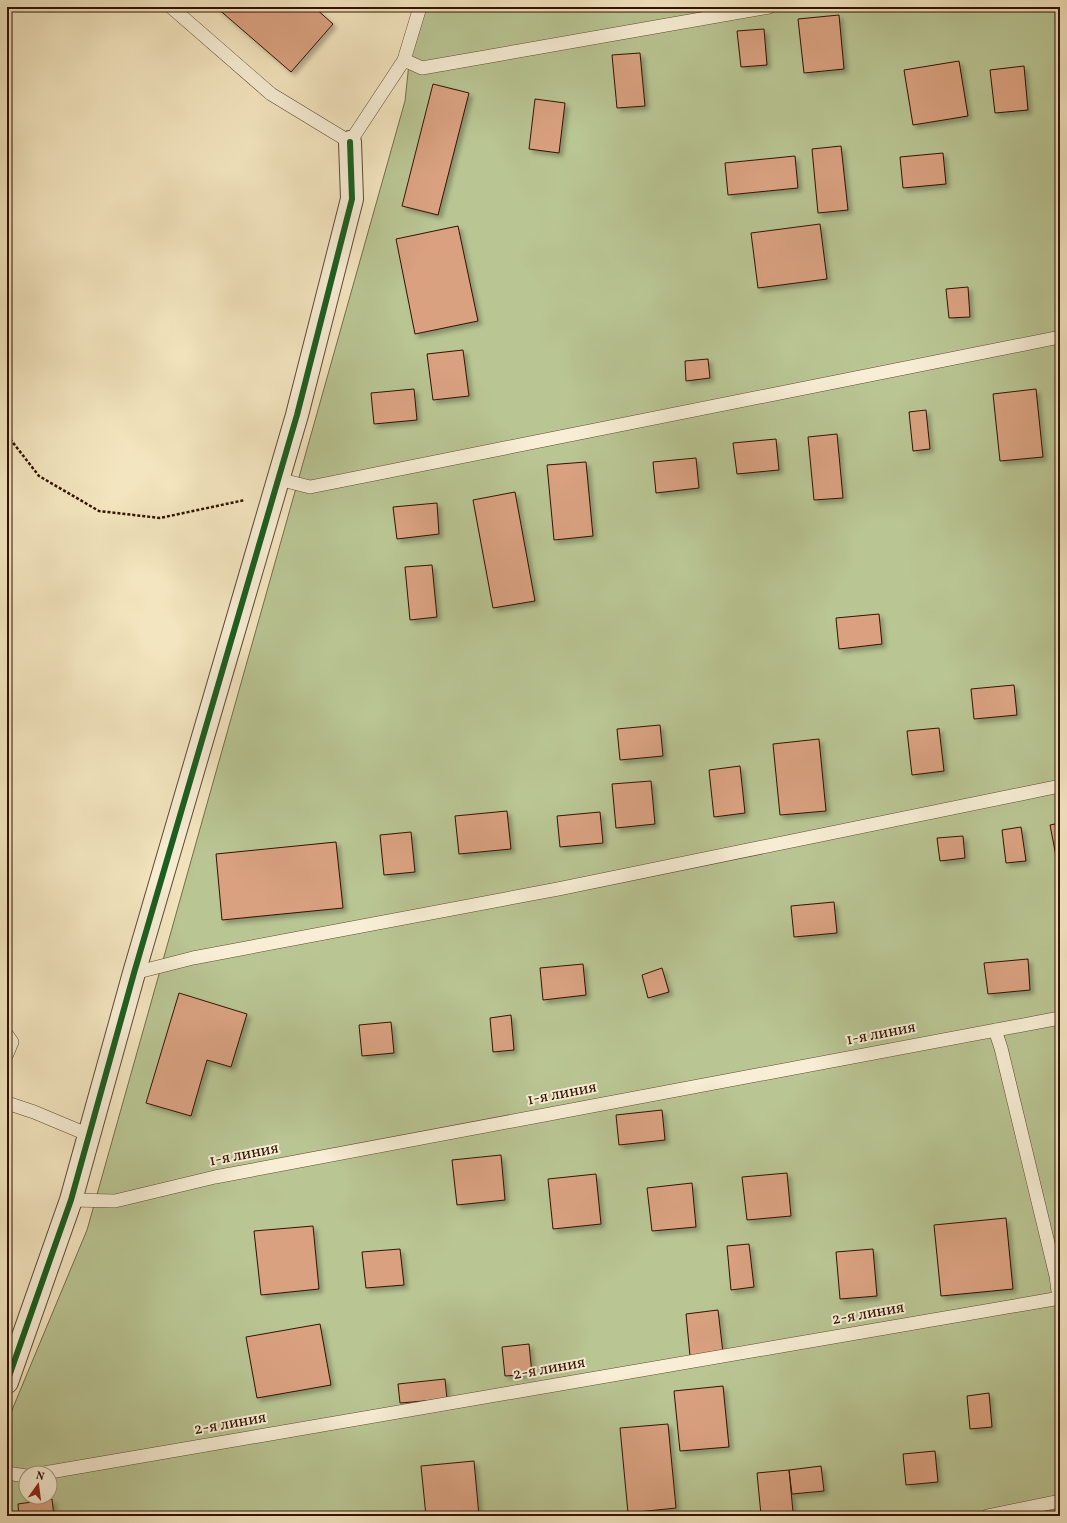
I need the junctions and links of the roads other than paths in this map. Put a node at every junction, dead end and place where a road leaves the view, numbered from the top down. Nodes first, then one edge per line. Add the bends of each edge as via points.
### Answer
1 (170, 7) edge
2 (420, 7) edge
3 (769, 7) edge
4 (404, 60) junction
5 (350, 142) junction
6 (1060, 337) edge
7 (278, 479) junction
8 (1060, 786) edge
9 (134, 973) junction
10 (1060, 1018) edge
11 (995, 1030) junction
12 (7, 1035) edge
13 (7, 1054) edge
14 (7, 1104) edge
15 (89, 1135) junction
16 (71, 1200) junction
17 (1059, 1299) edge
18 (7, 1382) edge
19 (58, 1471) edge
20 (7, 1473) edge
21 (18, 1475) edge
22 (1060, 1502) edge
23 (987, 1516) edge

1 - 5 lane via 271,94
2 - 4 lane
3 - 4 lane via 422,68
4 - 5 lane
5 - 7 street via 352,199 297,415
6 - 7 lane via 310,487
7 - 9 street
8 - 9 lane via 558,889 193,958
9 - 15 street
10 - 11 lane, 1-я линия
11 - 16 lane, 1-я линия via 215,1177 115,1201
11 - 17 lane via 1054,1269
12 - 13 lane via 12,1042
14 - 15 lane via 34,1112
15 - 16 street
16 - 18 street
17 - 19 lane, 2-я линия
20 - 21 lane
22 - 23 lane

